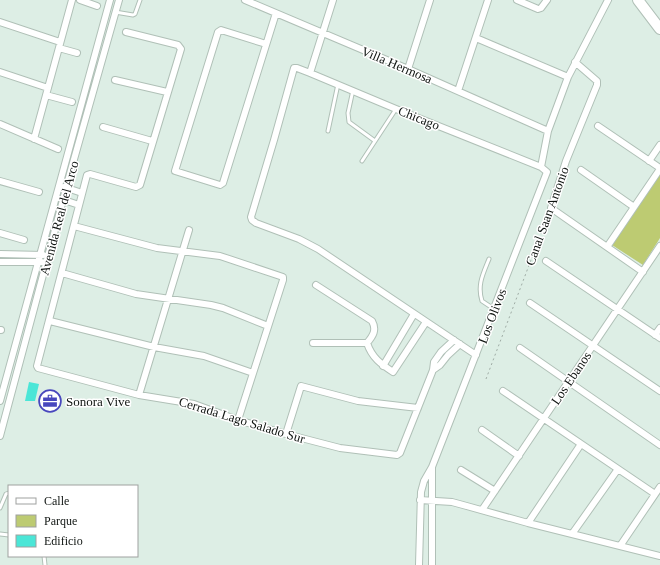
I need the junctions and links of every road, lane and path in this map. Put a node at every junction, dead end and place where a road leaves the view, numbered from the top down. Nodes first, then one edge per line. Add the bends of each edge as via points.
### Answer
1 (72, 0) edge
2 (80, 0) edge
3 (110, 0) edge
4 (119, 0) edge
5 (140, 0) edge
6 (244, 0) edge
7 (333, 0) edge
8 (430, 0) edge
9 (488, 0) edge
10 (517, 0) edge
11 (546, 0) edge
12 (608, 0) edge
13 (638, 0) edge
14 (97, 6) dead end
15 (115, 12) junction
16 (276, 13) junction
17 (0, 22) edge
18 (660, 29) edge
19 (126, 32) dead end
20 (323, 33) junction
21 (476, 38) junction
22 (266, 44) junction
23 (59, 45) junction
24 (77, 53) dead end
25 (94, 62) junction
26 (575, 62) junction
27 (101, 64) junction
28 (408, 69) junction
29 (0, 72) edge
30 (310, 73) junction
31 (568, 77) junction
32 (115, 80) dead end
33 (338, 84) junction
34 (48, 88) junction
35 (353, 90) junction
36 (458, 91) junction
37 (167, 92) junction
38 (46, 95) junction
39 (72, 102) dead end
40 (396, 109) junction
41 (0, 124) edge
42 (598, 126) dead end
43 (103, 127) dead end
44 (328, 131) dead end
45 (548, 131) junction
46 (34, 139) junction
47 (152, 141) junction
48 (375, 141) junction
49 (660, 145) edge
50 (58, 149) dead end
51 (362, 161) dead end
52 (649, 161) junction
53 (541, 167) junction
54 (660, 169) edge
55 (582, 170) dead end
56 (0, 181) edge
57 (59, 185) junction
58 (67, 188) junction
59 (39, 192) dead end
60 (82, 193) junction
61 (56, 197) junction
62 (64, 200) junction
63 (79, 205) junction
64 (634, 207) junction
65 (551, 208) junction
66 (74, 226) junction
67 (189, 230) dead end
68 (0, 233) edge
69 (24, 240) dead end
70 (660, 246) edge
71 (607, 247) junction
72 (183, 251) junction
73 (0, 254) edge
74 (40, 255) junction
75 (49, 255) junction
76 (489, 259) dead end
77 (546, 261) dead end
78 (0, 262) edge
79 (38, 262) junction
80 (47, 262) junction
81 (643, 272) junction
82 (62, 273) junction
83 (316, 285) dead end
84 (168, 299) junction
85 (530, 303) dead end
86 (494, 309) junction
87 (617, 310) junction
88 (414, 314) junction
89 (50, 322) junction
90 (426, 322) junction
91 (268, 326) junction
92 (660, 328) edge
93 (658, 337) edge
94 (454, 340) junction
95 (313, 343) dead end
96 (367, 344) junction
97 (460, 344) junction
98 (593, 346) junction
99 (154, 347) junction
100 (520, 348) dead end
101 (476, 355) junction
102 (383, 366) junction
103 (433, 370) junction
104 (253, 373) junction
105 (486, 379) dead end
106 (568, 383) junction
107 (503, 391) dead end
108 (660, 391) edge
109 (139, 395) junction
110 (0, 401) edge
111 (418, 408) junction
112 (2, 418) edge
113 (544, 418) junction
114 (238, 420) junction
115 (482, 430) dead end
116 (286, 434) junction
117 (0, 436) edge
118 (581, 444) junction
119 (660, 445) edge
120 (519, 456) junction
121 (432, 467) junction
122 (618, 469) junction
123 (461, 470) dead end
124 (660, 487) edge
125 (495, 491) junction
126 (8, 493) edge
127 (655, 494) junction
128 (420, 500) junction
129 (432, 501) junction
130 (0, 508) edge
131 (482, 510) junction
132 (528, 523) junction
133 (572, 534) junction
134 (620, 546) junction
135 (660, 556) edge
136 (419, 565) edge
137 (432, 565) edge

1 - 23 street
2 - 14 street
3 - 25 street, Avenida Real del Arco
4 - 15 street, Avenida Real del Arco
5 - 15 lane via 133,15
6 - 16 street, Villa Hermosa
7 - 20 street
8 - 28 street
9 - 21 street
10 - 11 street via 538,9
12 - 26 street
13 - 18 main road
15 - 27 street, Avenida Real del Arco
16 - 20 street, Villa Hermosa
16 - 22 street
17 - 23 street
19 - 37 street via 180,46
20 - 28 street, Villa Hermosa
20 - 30 street
21 - 31 street
21 - 36 street
22 - 22 street via 221,30 218,32 176,172 220,185 223,183
23 - 24 street
23 - 34 street
25 - 27 street
25 - 57 street, Avenida Real del Arco
26 - 31 street
26 - 65 street, Canal Saan Antonio via 597,82 597,85 566,162
27 - 58 street, Avenida Real del Arco
28 - 36 street, Villa Hermosa
29 - 34 street
30 - 33 street, Chicago
30 - 88 street, Chicago via 294,69 251,217 253,222 309,243
31 - 45 street
32 - 37 street
33 - 35 street, Chicago
33 - 44 lane
34 - 38 street
35 - 40 street, Chicago
35 - 48 lane via 348,113 349,122
36 - 45 street, Villa Hermosa
37 - 47 street
38 - 39 street
38 - 46 street
40 - 48 lane
40 - 53 street, Chicago
41 - 46 street
42 - 52 street
43 - 47 street
45 - 53 street
46 - 50 street
47 - 60 street via 139,186 90,174 87,175
48 - 51 lane
49 - 52 street
52 - 54 street
53 - 86 street, Los Olivos via 547,174
54 - 64 street
55 - 64 street
56 - 59 street
57 - 58 street
57 - 61 street, Avenida Real del Arco
58 - 60 street
58 - 62 street, Avenida Real del Arco
60 - 63 street
61 - 62 street
61 - 74 street, Avenida Real del Arco
62 - 63 street
62 - 75 street, Avenida Real del Arco
63 - 66 street
64 - 71 street
65 - 71 street
65 - 105 path, Canal Saan Antonio
66 - 72 street via 157,248
66 - 82 street
67 - 72 street
68 - 69 street
70 - 81 street, Los Ebanos
71 - 81 street
72 - 84 street
72 - 91 street via 220,256 282,276 283,280
73 - 74 street
74 - 75 street
74 - 79 street, Avenida Real del Arco
75 - 80 street, Avenida Real del Arco
76 - 86 lane via 479,292 482,301
77 - 87 street
78 - 79 street
79 - 80 street
79 - 110 street, Avenida Real del Arco
80 - 112 street, Avenida Real del Arco
81 - 87 street, Los Ebanos
82 - 84 street via 136,294
82 - 89 street
83 - 96 street via 372,322 375,326 374,332
84 - 91 street via 217,306
84 - 99 street
85 - 98 street
86 - 101 street, Los Olivos
87 - 93 street
87 - 98 street, Los Ebanos
88 - 90 street
88 - 102 street
89 - 99 street
89 - 109 street, Cerrada Lago Salado Sur via 38,368
90 - 94 street
90 - 102 street via 393,372
91 - 104 street
92 - 93 street
94 - 97 street
94 - 103 street via 439,354
95 - 96 street
96 - 102 street via 375,359
97 - 101 street
97 - 103 street
98 - 106 street, Los Ebanos
98 - 108 street
99 - 104 street via 204,356
99 - 109 street
100 - 106 street
101 - 121 street, Los Olivos
103 - 111 street
104 - 114 street
106 - 113 street, Los Ebanos
106 - 119 street
107 - 113 street
109 - 114 street, Cerrada Lago Salado Sur via 194,404
111 - 116 street, Cerrada Lago Salado Sur via 397,455 352,450
111 - 116 street via 358,401 301,386
112 - 117 street, Avenida Real del Arco
113 - 118 street
113 - 120 street, Los Ebanos
114 - 116 street, Cerrada Lago Salado Sur
115 - 120 street
118 - 122 street
118 - 132 street
120 - 125 street, Los Ebanos
121 - 128 street, Los Olivos via 424,481
121 - 129 street
122 - 127 street
122 - 133 street
123 - 125 street
124 - 127 street
125 - 131 street, Los Ebanos
126 - 130 lane
127 - 134 street
128 - 129 street
128 - 136 street, Los Olivos
129 - 131 street via 452,502
129 - 137 street
131 - 132 street
132 - 133 street
133 - 134 street
134 - 135 street

